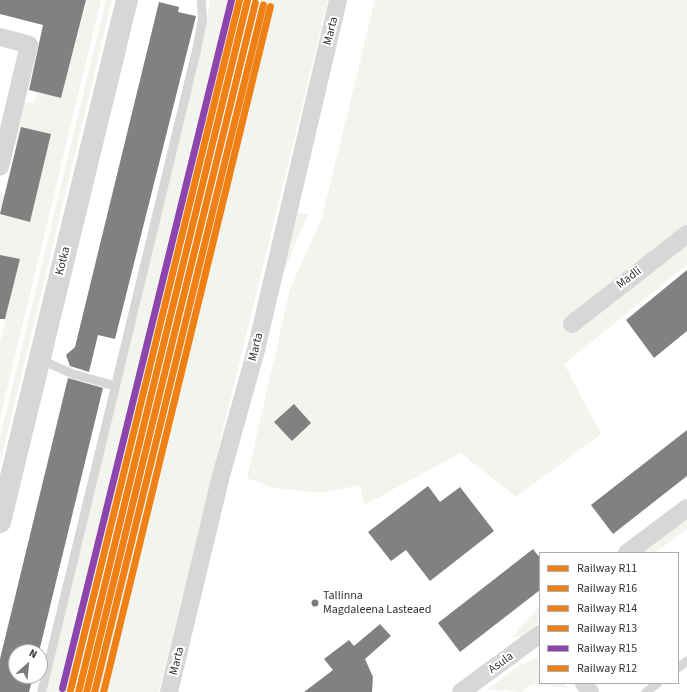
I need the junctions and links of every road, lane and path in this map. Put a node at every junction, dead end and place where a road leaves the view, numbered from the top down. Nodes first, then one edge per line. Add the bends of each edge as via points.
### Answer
1 (127, 0) edge
2 (201, 0) edge
3 (338, 0) edge
4 (0, 37) edge
5 (0, 166) edge
6 (687, 234) edge
7 (572, 324) dead end
8 (40, 359) junction
9 (113, 385) junction
10 (687, 508) edge
11 (0, 522) edge
12 (628, 552) edge
13 (539, 635) edge
14 (687, 660) edge
15 (679, 666) edge
16 (656, 684) edge
17 (41, 692) edge
18 (169, 692) edge
19 (461, 692) edge
20 (645, 692) edge

1 - 8 street, Kotka
2 - 9 lane via 202,20
3 - 18 street, Marta via 256,350 220,479
4 - 5 street via 29,45
6 - 7 street, Madli
8 - 9 lane via 74,374
8 - 11 street, Kotka
9 - 17 lane
10 - 12 street
13 - 19 street, Asula
14 - 15 lane
16 - 20 lane

